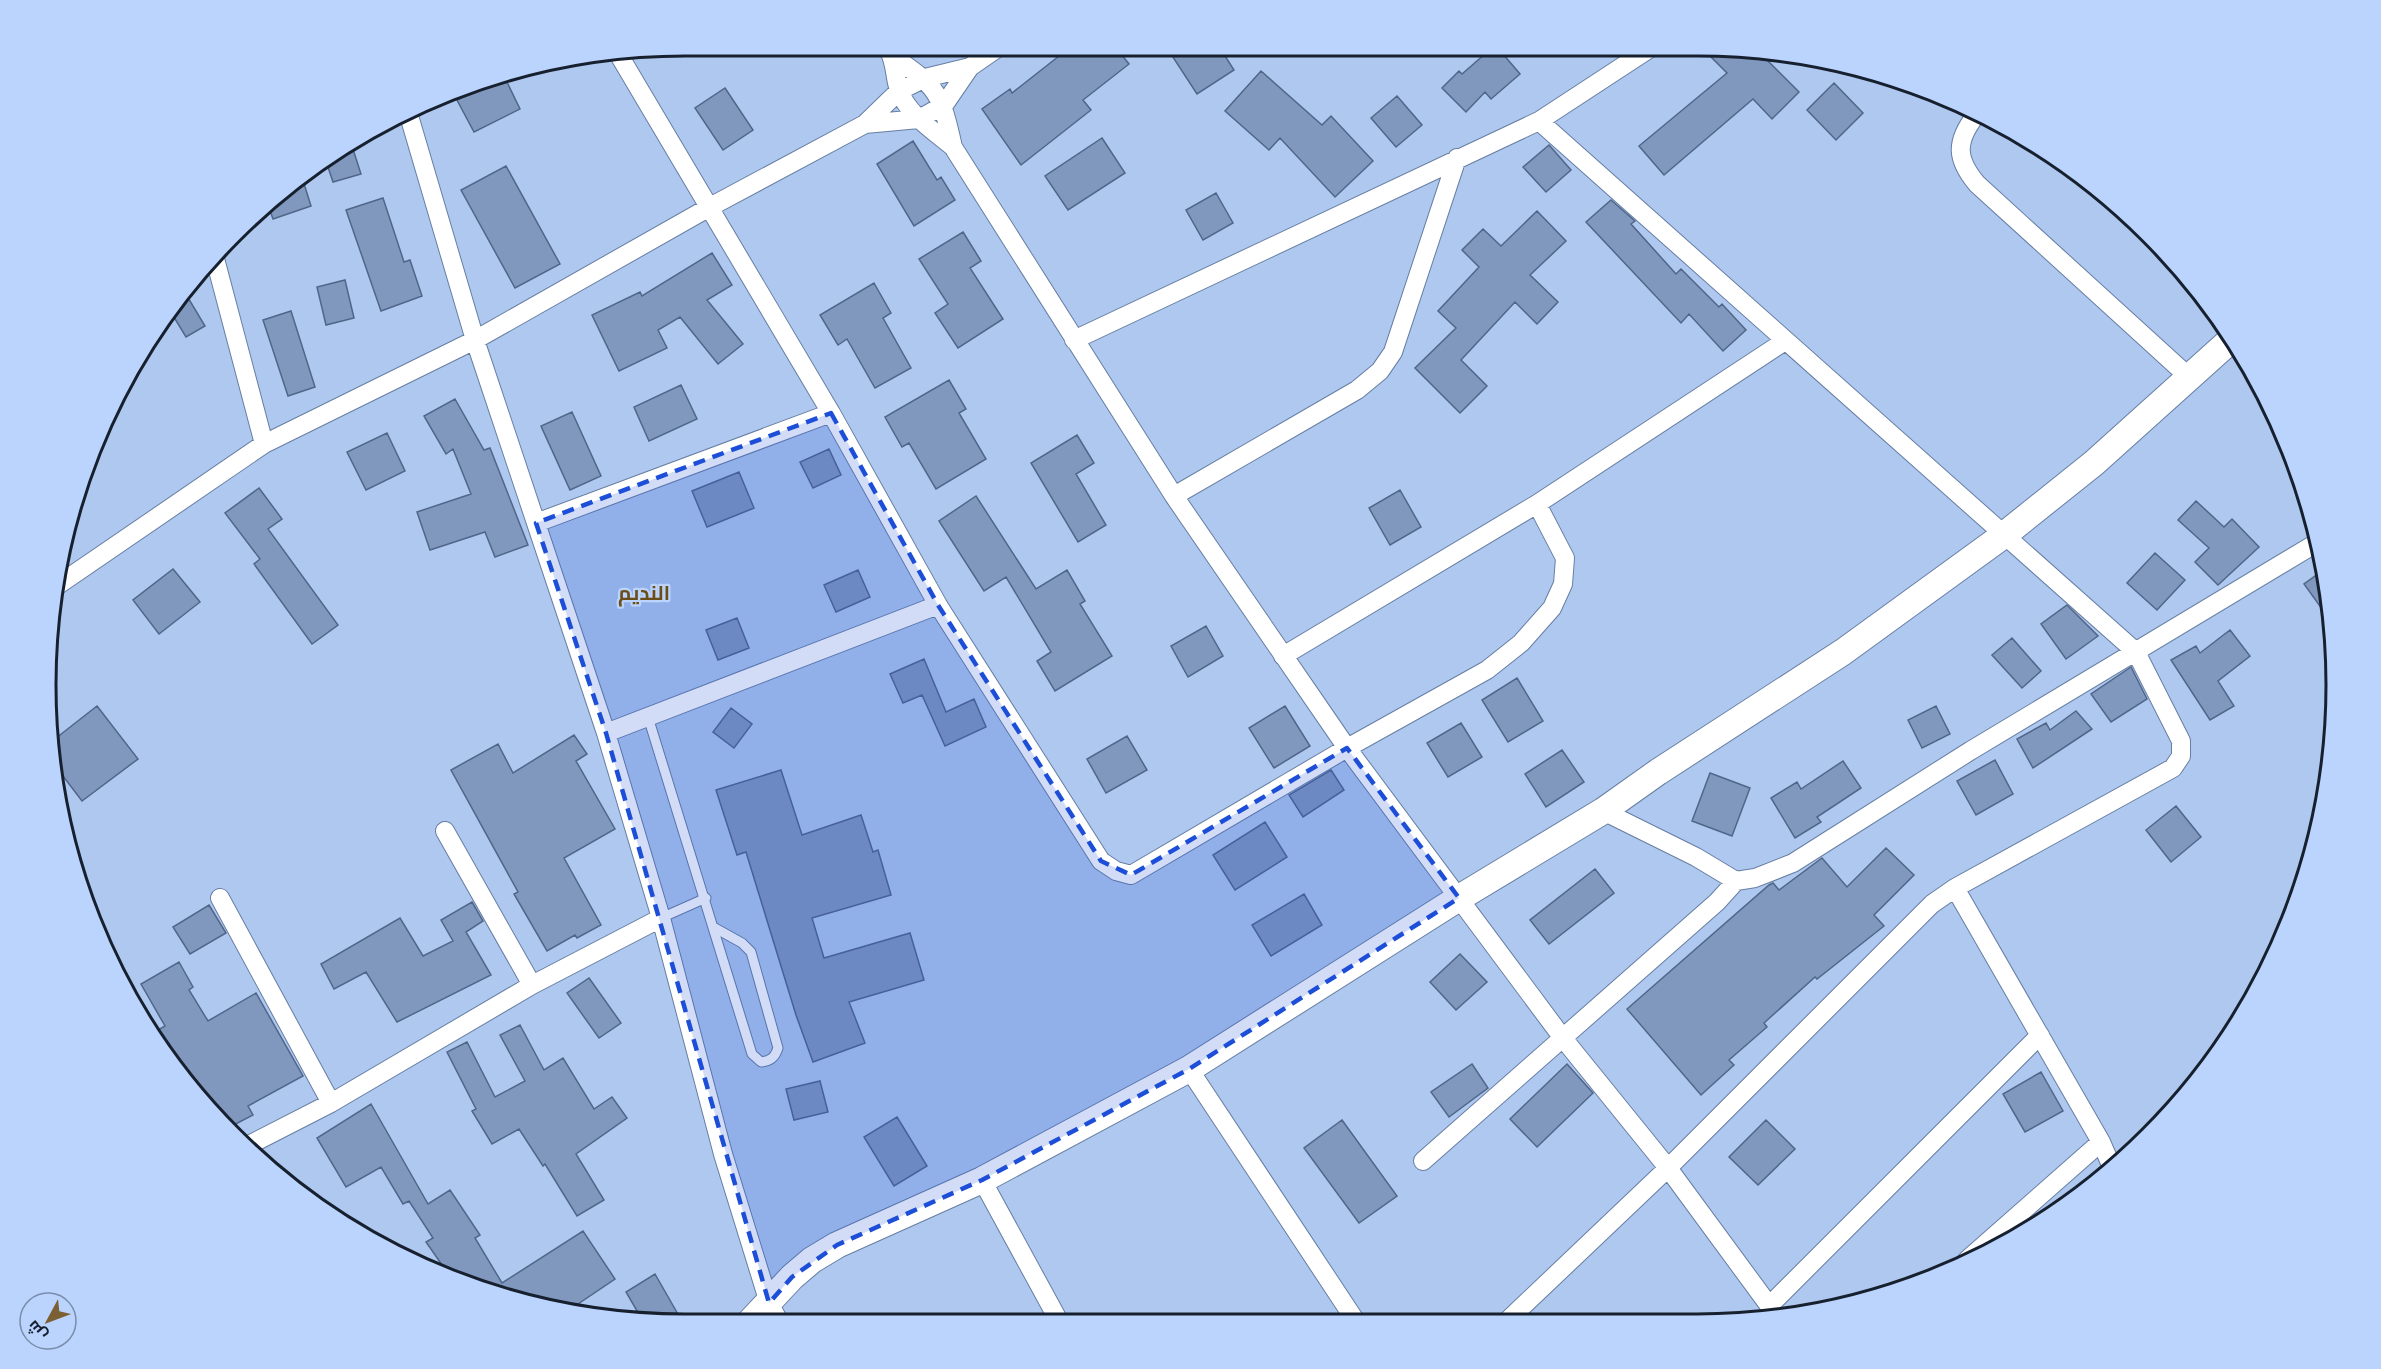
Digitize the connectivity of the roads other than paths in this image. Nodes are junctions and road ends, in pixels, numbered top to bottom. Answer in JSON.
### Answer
{"nodes":[{"id":1,"x":891,"y":56,"type":"edge"},
{"id":2,"x":894,"y":56,"type":"edge"},
{"id":3,"x":986,"y":56,"type":"edge"},
{"id":4,"x":1638,"y":56,"type":"edge"},
{"id":5,"x":621,"y":59,"type":"edge"},
{"id":6,"x":970,"y":67,"type":"junction"},
{"id":7,"x":925,"y":78,"type":"junction"},
{"id":8,"x":899,"y":91,"type":"junction"},
{"id":9,"x":944,"y":105,"type":"junction"},
{"id":10,"x":410,"y":118,"type":"edge"},
{"id":11,"x":919,"y":119,"type":"junction"},
{"id":12,"x":1974,"y":119,"type":"edge"},
{"id":13,"x":1539,"y":121,"type":"junction"},
{"id":14,"x":865,"y":124,"type":"junction"},
{"id":15,"x":953,"y":147,"type":"junction"},
{"id":16,"x":1457,"y":158,"type":"junction"},
{"id":17,"x":708,"y":208,"type":"junction"},
{"id":18,"x":217,"y":265,"type":"edge"},
{"id":19,"x":475,"y":340,"type":"junction"},
{"id":20,"x":1074,"y":340,"type":"junction"},
{"id":21,"x":1785,"y":341,"type":"junction"},
{"id":22,"x":2225,"y":345,"type":"edge"},
{"id":23,"x":2190,"y":378,"type":"junction"},
{"id":24,"x":831,"y":413,"type":"junction"},
{"id":25,"x":264,"y":444,"type":"junction"},
{"id":26,"x":1174,"y":496,"type":"junction"},
{"id":27,"x":1537,"y":504,"type":"junction"},
{"id":28,"x":536,"y":523,"type":"junction"},
{"id":29,"x":2004,"y":535,"type":"junction"},
{"id":30,"x":2310,"y":547,"type":"edge"},
{"id":31,"x":65,"y":580,"type":"edge"},
{"id":32,"x":938,"y":605,"type":"junction"},
{"id":33,"x":2136,"y":652,"type":"junction"},
{"id":34,"x":1283,"y":656,"type":"junction"},
{"id":35,"x":648,"y":717,"type":"junction"},
{"id":36,"x":606,"y":734,"type":"junction"},
{"id":37,"x":1347,"y":748,"type":"junction"},
{"id":38,"x":1604,"y":812,"type":"junction"},
{"id":39,"x":446,"y":831,"type":"dead end"},
{"id":40,"x":1736,"y":881,"type":"junction"},
{"id":41,"x":1955,"y":888,"type":"junction"},
{"id":42,"x":220,"y":898,"type":"dead end"},
{"id":43,"x":706,"y":898,"type":"junction"},
{"id":44,"x":1459,"y":898,"type":"junction"},
{"id":45,"x":661,"y":918,"type":"junction"},
{"id":46,"x":715,"y":928,"type":"junction"},
{"id":47,"x":532,"y":985,"type":"junction"},
{"id":48,"x":2040,"y":1035,"type":"junction"},
{"id":49,"x":1562,"y":1037,"type":"junction"},
{"id":50,"x":1190,"y":1069,"type":"junction"},
{"id":51,"x":331,"y":1103,"type":"junction"},
{"id":52,"x":254,"y":1142,"type":"edge"},
{"id":53,"x":2101,"y":1142,"type":"junction"},
{"id":54,"x":2108,"y":1159,"type":"edge"},
{"id":55,"x":1423,"y":1161,"type":"dead end"},
{"id":56,"x":1668,"y":1168,"type":"junction"},
{"id":57,"x":982,"y":1180,"type":"junction"},
{"id":58,"x":1987,"y":1242,"type":"edge"},
{"id":59,"x":1775,"y":1308,"type":"edge"},
{"id":60,"x":1772,"y":1309,"type":"edge"},
{"id":61,"x":775,"y":1313,"type":"edge"},
{"id":62,"x":1055,"y":1314,"type":"edge"},
{"id":63,"x":1351,"y":1314,"type":"edge"},
{"id":64,"x":1514,"y":1314,"type":"edge"}],
"edges":[{"from":1,"to":8,"type":"street"},
{"from":2,"to":7,"type":"street"},
{"from":3,"to":6,"type":"street"},
{"from":4,"to":13,"type":"street"},
{"from":5,"to":17,"type":"street"},
{"from":6,"to":7,"type":"street"},
{"from":6,"to":9,"type":"street"},
{"from":7,"to":8,"type":"street"},
{"from":7,"to":9,"type":"street"},
{"from":8,"to":11,"type":"street"},
{"from":8,"to":14,"type":"street"},
{"from":9,"to":11,"type":"street"},
{"from":9,"to":15,"type":"street"},
{"from":10,"to":19,"type":"street"},
{"from":11,"to":14,"type":"street"},
{"from":11,"to":15,"type":"street"},
{"from":12,"to":23,"type":"street"},
{"from":13,"to":16,"type":"street"},
{"from":13,"to":21,"type":"street"},
{"from":14,"to":17,"type":"street"},
{"from":15,"to":20,"type":"street"},
{"from":16,"to":20,"type":"street"},
{"from":16,"to":26,"type":"street"},
{"from":17,"to":19,"type":"street"},
{"from":17,"to":24,"type":"street"},
{"from":18,"to":25,"type":"street"},
{"from":19,"to":25,"type":"street"},
{"from":19,"to":28,"type":"street"},
{"from":20,"to":26,"type":"street"},
{"from":21,"to":27,"type":"street"},
{"from":21,"to":29,"type":"street"},
{"from":22,"to":23,"type":"main road"},
{"from":23,"to":29,"type":"main road"},
{"from":24,"to":28,"type":"street"},
{"from":24,"to":32,"type":"street"},
{"from":25,"to":31,"type":"street"},
{"from":26,"to":34,"type":"street"},
{"from":27,"to":34,"type":"street"},
{"from":27,"to":37,"type":"street"},
{"from":28,"to":36,"type":"street"},
{"from":29,"to":33,"type":"street"},
{"from":29,"to":38,"type":"main road"},
{"from":30,"to":33,"type":"street"},
{"from":32,"to":35,"type":"street"},
{"from":32,"to":37,"type":"street"},
{"from":33,"to":40,"type":"street"},
{"from":33,"to":41,"type":"street"},
{"from":34,"to":37,"type":"street"},
{"from":35,"to":36,"type":"street"},
{"from":35,"to":43,"type":"lane"},
{"from":36,"to":45,"type":"street"},
{"from":37,"to":44,"type":"street"},
{"from":38,"to":40,"type":"street"},
{"from":38,"to":44,"type":"main road"},
{"from":39,"to":47,"type":"street"},
{"from":40,"to":49,"type":"street"},
{"from":41,"to":48,"type":"street"},
{"from":41,"to":56,"type":"street"},
{"from":42,"to":51,"type":"street"},
{"from":43,"to":45,"type":"lane"},
{"from":43,"to":46,"type":"lane"},
{"from":44,"to":49,"type":"street"},
{"from":44,"to":50,"type":"main road"},
{"from":45,"to":47,"type":"street"},
{"from":45,"to":61,"type":"street"},
{"from":46,"to":46,"type":"lane"},
{"from":47,"to":51,"type":"street"},
{"from":48,"to":53,"type":"street"},
{"from":48,"to":59,"type":"street"},
{"from":49,"to":55,"type":"street"},
{"from":49,"to":56,"type":"street"},
{"from":50,"to":57,"type":"main road"},
{"from":50,"to":63,"type":"street"},
{"from":51,"to":52,"type":"street"},
{"from":53,"to":54,"type":"street"},
{"from":53,"to":58,"type":"street"},
{"from":56,"to":60,"type":"street"},
{"from":56,"to":64,"type":"street"},
{"from":57,"to":61,"type":"main road"},
{"from":57,"to":62,"type":"street"}]}
